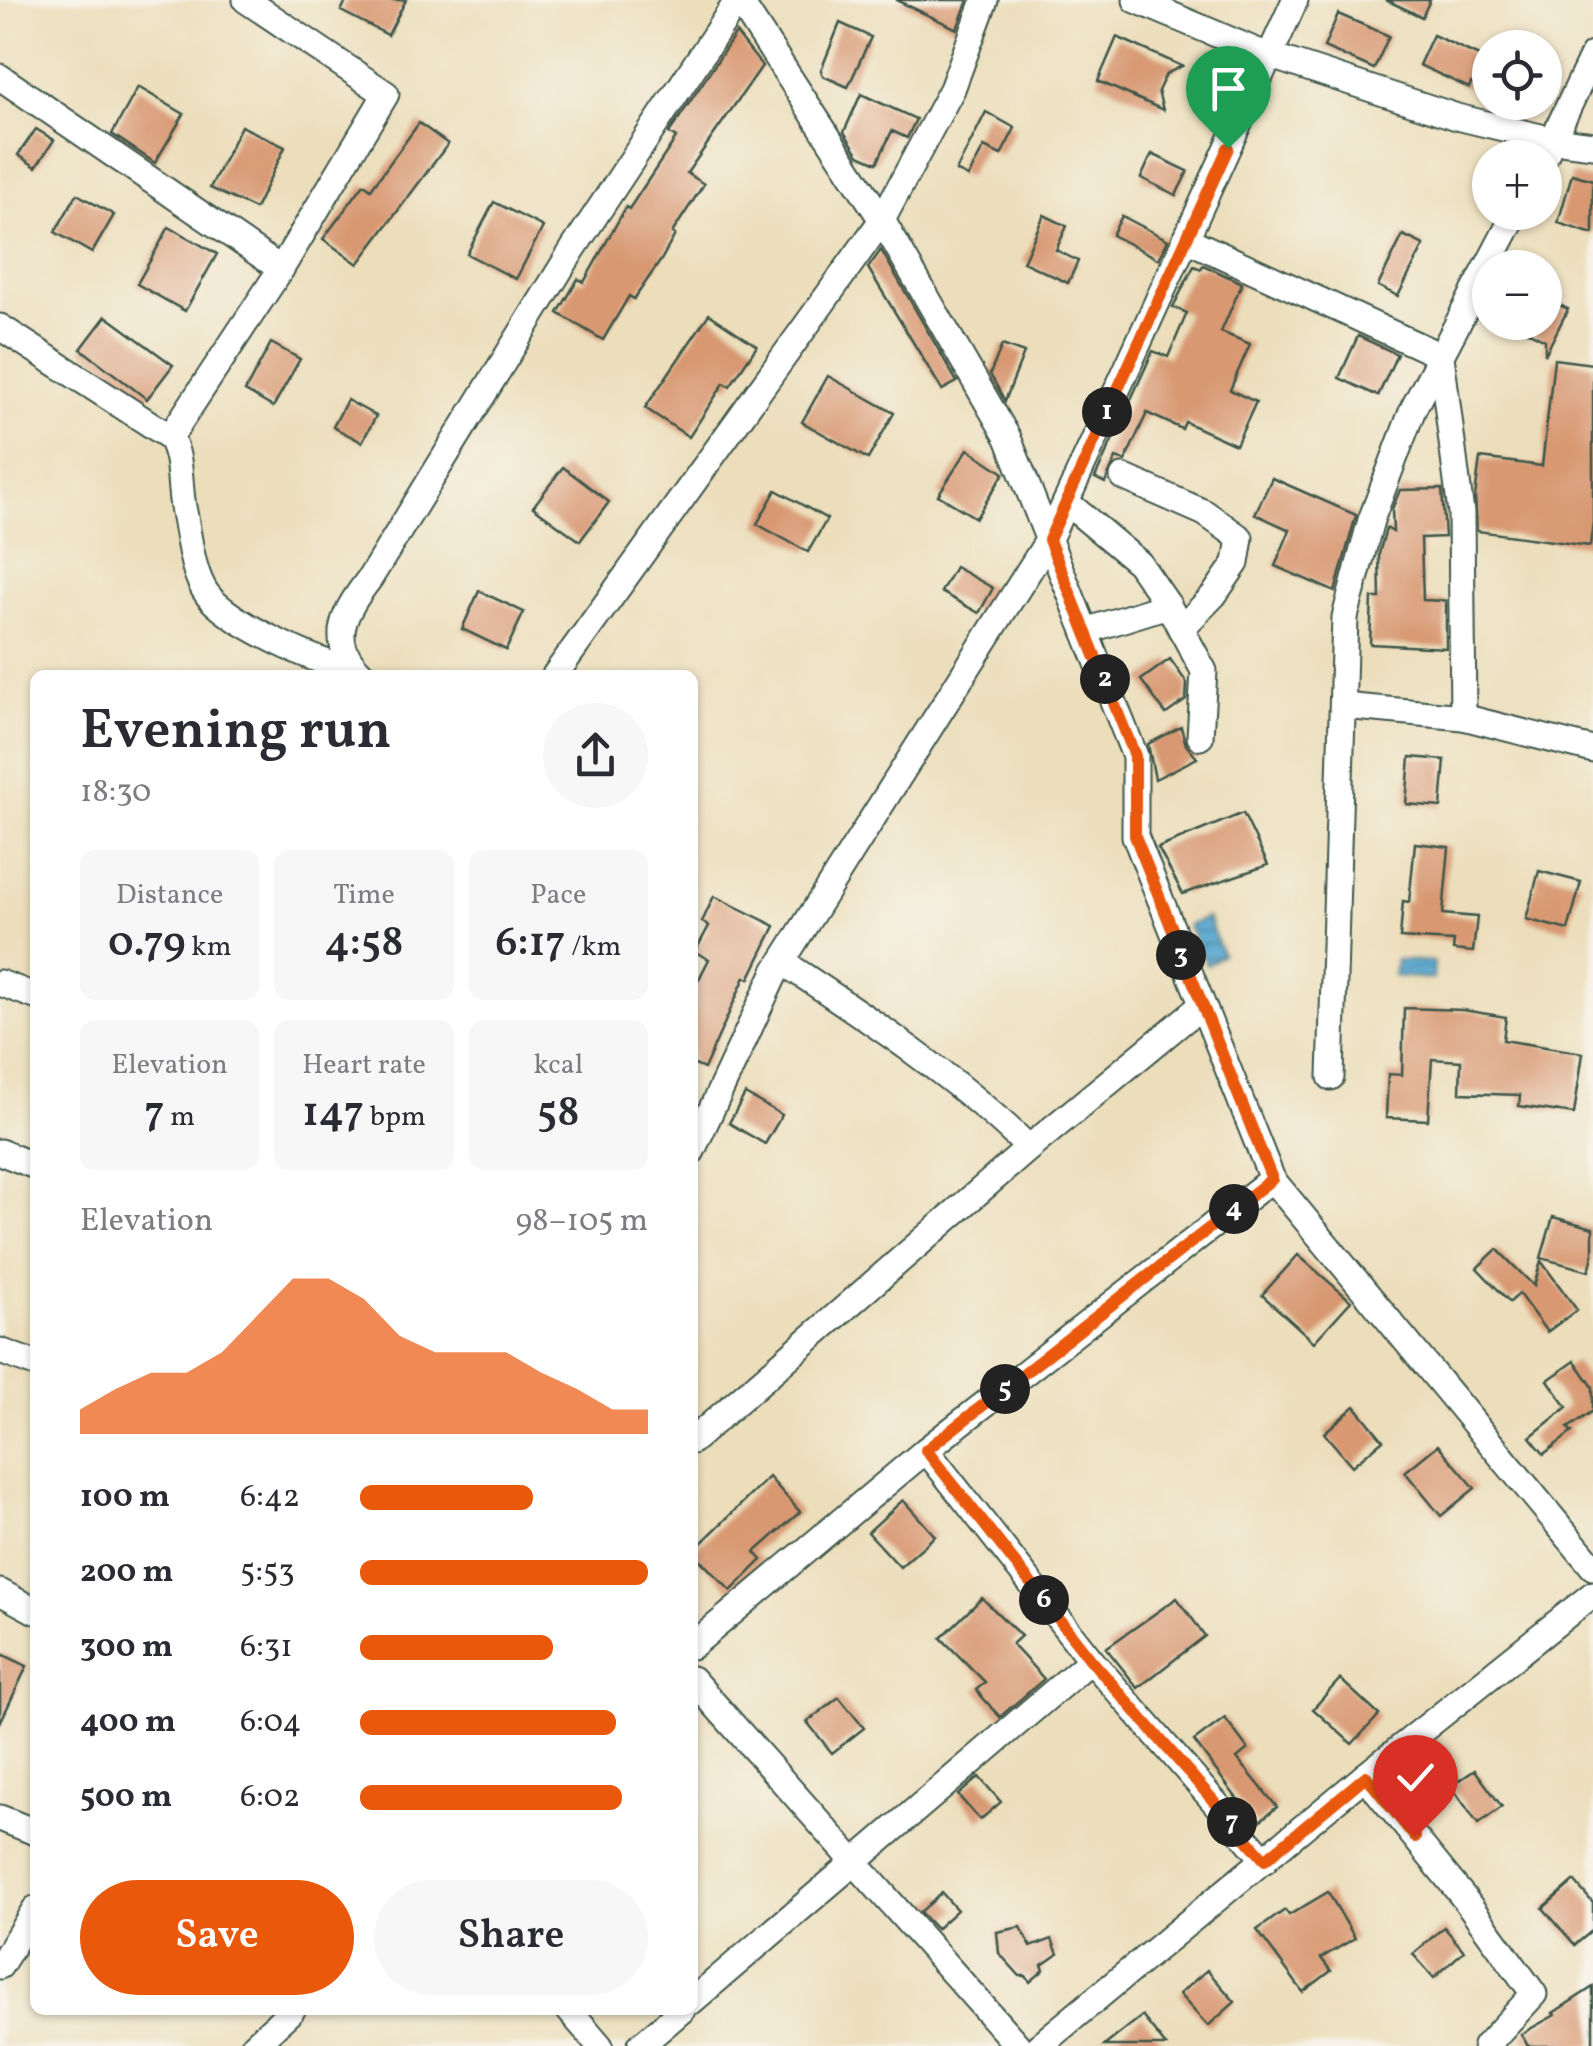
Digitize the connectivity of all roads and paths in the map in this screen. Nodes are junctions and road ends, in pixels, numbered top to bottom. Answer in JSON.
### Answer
{"nodes":[{"id":1,"x":246,"y":0,"type":"edge"},
{"id":2,"x":739,"y":0,"type":"edge"},
{"id":3,"x":985,"y":0,"type":"edge"},
{"id":4,"x":1136,"y":0,"type":"edge"},
{"id":5,"x":1294,"y":0,"type":"edge"},
{"id":6,"x":1593,"y":55,"type":"edge"},
{"id":7,"x":1270,"y":56,"type":"junction"},
{"id":8,"x":0,"y":77,"type":"edge"},
{"id":9,"x":1523,"y":140,"type":"edge"},
{"id":10,"x":1553,"y":140,"type":"edge"},
{"id":11,"x":1593,"y":145,"type":"edge"},
{"id":12,"x":1562,"y":148,"type":"edge"},
{"id":13,"x":882,"y":220,"type":"junction"},
{"id":14,"x":1507,"y":230,"type":"edge"},
{"id":15,"x":1186,"y":239,"type":"junction"},
{"id":16,"x":280,"y":269,"type":"junction"},
{"id":17,"x":0,"y":327,"type":"edge"},
{"id":18,"x":1441,"y":356,"type":"junction"},
{"id":19,"x":170,"y":436,"type":"junction"},
{"id":20,"x":1123,"y":477,"type":"dead end"},
{"id":21,"x":1066,"y":502,"type":"junction"},
{"id":22,"x":1049,"y":540,"type":"junction"},
{"id":23,"x":1168,"y":605,"type":"junction"},
{"id":24,"x":1181,"y":630,"type":"junction"},
{"id":25,"x":1085,"y":631,"type":"junction"},
{"id":26,"x":351,"y":670,"type":"edge"},
{"id":27,"x":357,"y":670,"type":"edge"},
{"id":28,"x":558,"y":670,"type":"edge"},
{"id":29,"x":1342,"y":706,"type":"junction"},
{"id":30,"x":1463,"y":718,"type":"junction"},
{"id":31,"x":1200,"y":737,"type":"dead end"},
{"id":32,"x":1593,"y":750,"type":"edge"},
{"id":33,"x":784,"y":963,"type":"junction"},
{"id":34,"x":0,"y":983,"type":"edge"},
{"id":35,"x":30,"y":994,"type":"edge"},
{"id":36,"x":1201,"y":1006,"type":"junction"},
{"id":37,"x":1331,"y":1077,"type":"dead end"},
{"id":38,"x":698,"y":1138,"type":"edge"},
{"id":39,"x":1029,"y":1148,"type":"junction"},
{"id":40,"x":0,"y":1152,"type":"edge"},
{"id":41,"x":30,"y":1164,"type":"edge"},
{"id":42,"x":1272,"y":1179,"type":"junction"},
{"id":43,"x":0,"y":1351,"type":"edge"},
{"id":44,"x":30,"y":1362,"type":"edge"},
{"id":45,"x":698,"y":1437,"type":"edge"},
{"id":46,"x":926,"y":1450,"type":"junction"},
{"id":47,"x":1593,"y":1567,"type":"edge"},
{"id":48,"x":0,"y":1592,"type":"edge"},
{"id":49,"x":1593,"y":1594,"type":"edge"},
{"id":50,"x":30,"y":1608,"type":"edge"},
{"id":51,"x":698,"y":1641,"type":"edge"},
{"id":52,"x":1091,"y":1660,"type":"junction"},
{"id":53,"x":698,"y":1686,"type":"edge"},
{"id":54,"x":1366,"y":1776,"type":"junction"},
{"id":55,"x":0,"y":1818,"type":"edge"},
{"id":56,"x":30,"y":1830,"type":"edge"},
{"id":57,"x":1265,"y":1860,"type":"junction"},
{"id":58,"x":853,"y":1861,"type":"junction"},
{"id":59,"x":30,"y":1917,"type":"edge"},
{"id":60,"x":0,"y":1966,"type":"edge"},
{"id":61,"x":698,"y":1995,"type":"edge"},
{"id":62,"x":286,"y":2015,"type":"edge"},
{"id":63,"x":573,"y":2015,"type":"edge"},
{"id":64,"x":676,"y":2015,"type":"edge"},
{"id":65,"x":1498,"y":2043,"type":"edge"},
{"id":66,"x":252,"y":2046,"type":"edge"},
{"id":67,"x":600,"y":2046,"type":"edge"},
{"id":68,"x":640,"y":2046,"type":"edge"},
{"id":69,"x":1018,"y":2046,"type":"edge"},
{"id":70,"x":1039,"y":2046,"type":"edge"}],
"edges":[{"from":1,"to":16,"type":"street"},
{"from":2,"to":13,"type":"street"},
{"from":2,"to":27,"type":"street"},
{"from":3,"to":13,"type":"street"},
{"from":4,"to":7,"type":"street"},
{"from":5,"to":7,"type":"street"},
{"from":6,"to":10,"type":"street"},
{"from":7,"to":9,"type":"street"},
{"from":7,"to":15,"type":"street"},
{"from":8,"to":16,"type":"street"},
{"from":11,"to":12,"type":"street"},
{"from":13,"to":22,"type":"street"},
{"from":13,"to":28,"type":"street"},
{"from":14,"to":18,"type":"street"},
{"from":15,"to":18,"type":"street"},
{"from":15,"to":21,"type":"street"},
{"from":16,"to":19,"type":"street"},
{"from":17,"to":19,"type":"street"},
{"from":18,"to":29,"type":"street"},
{"from":18,"to":30,"type":"street"},
{"from":19,"to":26,"type":"street"},
{"from":20,"to":24,"type":"street"},
{"from":21,"to":22,"type":"street"},
{"from":21,"to":23,"type":"street"},
{"from":22,"to":25,"type":"street"},
{"from":22,"to":33,"type":"street"},
{"from":23,"to":24,"type":"street"},
{"from":23,"to":25,"type":"street"},
{"from":24,"to":31,"type":"street"},
{"from":25,"to":36,"type":"street"},
{"from":29,"to":30,"type":"street"},
{"from":29,"to":37,"type":"street"},
{"from":30,"to":32,"type":"street"},
{"from":33,"to":38,"type":"street"},
{"from":33,"to":39,"type":"street"},
{"from":34,"to":35,"type":"street"},
{"from":36,"to":39,"type":"street"},
{"from":36,"to":42,"type":"street"},
{"from":39,"to":45,"type":"street"},
{"from":40,"to":41,"type":"street"},
{"from":42,"to":46,"type":"street"},
{"from":42,"to":47,"type":"street"},
{"from":43,"to":44,"type":"street"},
{"from":46,"to":51,"type":"street"},
{"from":46,"to":52,"type":"street"},
{"from":48,"to":50,"type":"street"},
{"from":49,"to":54,"type":"street"},
{"from":52,"to":57,"type":"street"},
{"from":52,"to":58,"type":"street"},
{"from":53,"to":58,"type":"street"},
{"from":54,"to":57,"type":"street"},
{"from":54,"to":65,"type":"street"},
{"from":55,"to":56,"type":"street"},
{"from":57,"to":70,"type":"street"},
{"from":58,"to":61,"type":"street"},
{"from":58,"to":69,"type":"street"},
{"from":59,"to":60,"type":"street"},
{"from":62,"to":66,"type":"street"},
{"from":63,"to":67,"type":"street"},
{"from":64,"to":68,"type":"street"}]}
